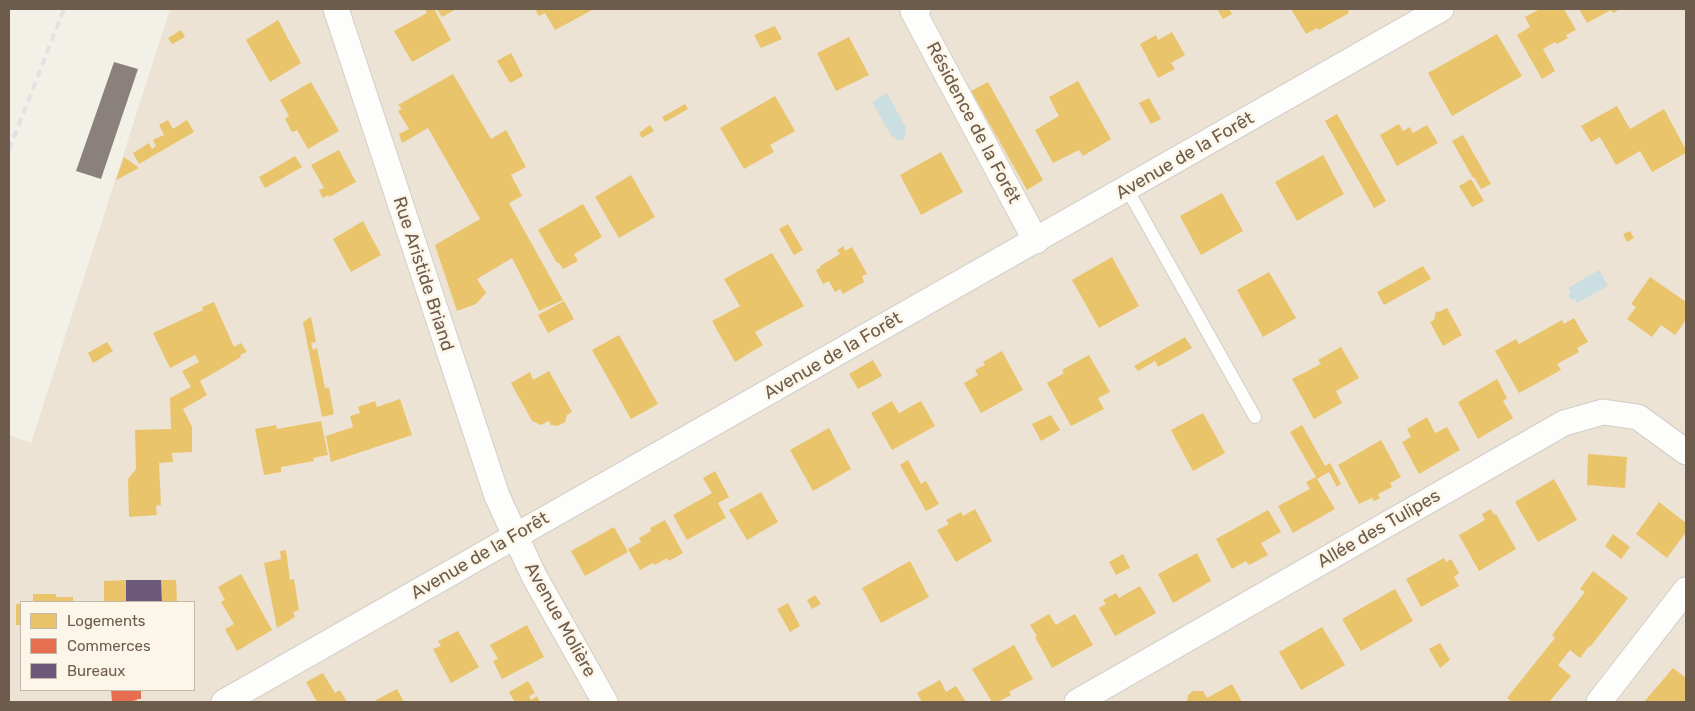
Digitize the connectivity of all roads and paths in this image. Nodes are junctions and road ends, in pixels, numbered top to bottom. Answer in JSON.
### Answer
{"nodes":[{"id":1,"x":336,"y":9,"type":"edge"},
{"id":2,"x":918,"y":9,"type":"edge"},
{"id":3,"x":1441,"y":9,"type":"edge"},
{"id":4,"x":1127,"y":189,"type":"junction"},
{"id":5,"x":1036,"y":241,"type":"junction"},
{"id":6,"x":1255,"y":417,"type":"dead end"},
{"id":7,"x":1686,"y":452,"type":"edge"},
{"id":8,"x":516,"y":536,"type":"junction"},
{"id":9,"x":1686,"y":590,"type":"edge"},
{"id":10,"x":224,"y":702,"type":"edge"},
{"id":11,"x":605,"y":702,"type":"edge"},
{"id":12,"x":1077,"y":702,"type":"edge"},
{"id":13,"x":1599,"y":702,"type":"edge"}],
"edges":[{"from":1,"to":8,"type":"street","name":"Rue Aristide Briand"},
{"from":2,"to":5,"type":"street","name":"Résidence de la Forêt"},
{"from":3,"to":4,"type":"street","name":"Avenue de la Forêt"},
{"from":4,"to":5,"type":"street","name":"Avenue de la Forêt"},
{"from":4,"to":6,"type":"lane"},
{"from":5,"to":8,"type":"street","name":"Avenue de la Forêt"},
{"from":7,"to":12,"type":"street","name":"Allée des Tulipes"},
{"from":8,"to":10,"type":"street","name":"Avenue de la Forêt"},
{"from":8,"to":11,"type":"street","name":"Avenue Molière"},
{"from":9,"to":13,"type":"street"}]}
